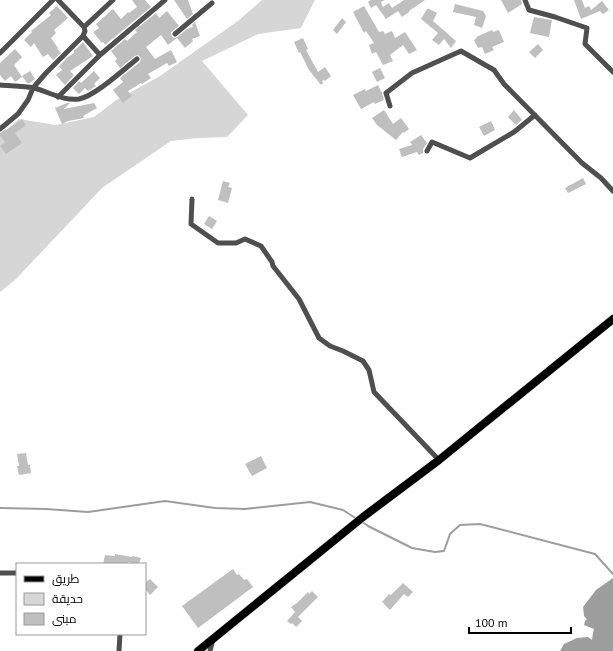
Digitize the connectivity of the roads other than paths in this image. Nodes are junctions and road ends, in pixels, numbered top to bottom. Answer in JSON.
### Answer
{"nodes":[{"id":1,"x":53,"y":0,"type":"edge"},
{"id":2,"x":58,"y":0,"type":"edge"},
{"id":3,"x":113,"y":0,"type":"edge"},
{"id":4,"x":165,"y":0,"type":"edge"},
{"id":5,"x":525,"y":0,"type":"edge"},
{"id":6,"x":212,"y":1,"type":"edge"},
{"id":7,"x":84,"y":27,"type":"junction"},
{"id":8,"x":175,"y":34,"type":"dead end"},
{"id":9,"x":83,"y":36,"type":"junction"},
{"id":10,"x":0,"y":53,"type":"edge"},
{"id":11,"x":100,"y":55,"type":"junction"},
{"id":12,"x":137,"y":59,"type":"dead end"},
{"id":13,"x":613,"y":72,"type":"edge"},
{"id":14,"x":0,"y":85,"type":"edge"},
{"id":15,"x":33,"y":88,"type":"junction"},
{"id":16,"x":58,"y":97,"type":"junction"},
{"id":17,"x":390,"y":106,"type":"dead end"},
{"id":18,"x":535,"y":115,"type":"junction"},
{"id":19,"x":0,"y":129,"type":"edge"},
{"id":20,"x":427,"y":151,"type":"dead end"},
{"id":21,"x":613,"y":191,"type":"edge"},
{"id":22,"x":192,"y":199,"type":"dead end"},
{"id":23,"x":613,"y":319,"type":"edge"},
{"id":24,"x":439,"y":460,"type":"junction"},
{"id":25,"x":16,"y":573,"type":"edge"},
{"id":26,"x":0,"y":574,"type":"edge"},
{"id":27,"x":120,"y":635,"type":"edge"},
{"id":28,"x":213,"y":639,"type":"junction"},
{"id":29,"x":120,"y":651,"type":"edge"},
{"id":30,"x":198,"y":651,"type":"edge"},
{"id":31,"x":210,"y":651,"type":"edge"}],
"edges":[{"from":1,"to":10,"type":"street"},
{"from":2,"to":7,"type":"street"},
{"from":3,"to":7,"type":"street"},
{"from":4,"to":11,"type":"street"},
{"from":5,"to":13,"type":"street"},
{"from":6,"to":8,"type":"street"},
{"from":7,"to":9,"type":"street"},
{"from":9,"to":11,"type":"street"},
{"from":9,"to":15,"type":"street"},
{"from":11,"to":16,"type":"street"},
{"from":12,"to":16,"type":"street"},
{"from":14,"to":15,"type":"street"},
{"from":15,"to":16,"type":"street"},
{"from":15,"to":19,"type":"street"},
{"from":17,"to":18,"type":"street"},
{"from":18,"to":20,"type":"street"},
{"from":18,"to":21,"type":"street"},
{"from":22,"to":24,"type":"street"},
{"from":23,"to":24,"type":"main road"},
{"from":24,"to":28,"type":"main road"},
{"from":25,"to":26,"type":"street"},
{"from":27,"to":29,"type":"street"},
{"from":28,"to":30,"type":"main road"},
{"from":28,"to":31,"type":"street"}]}
